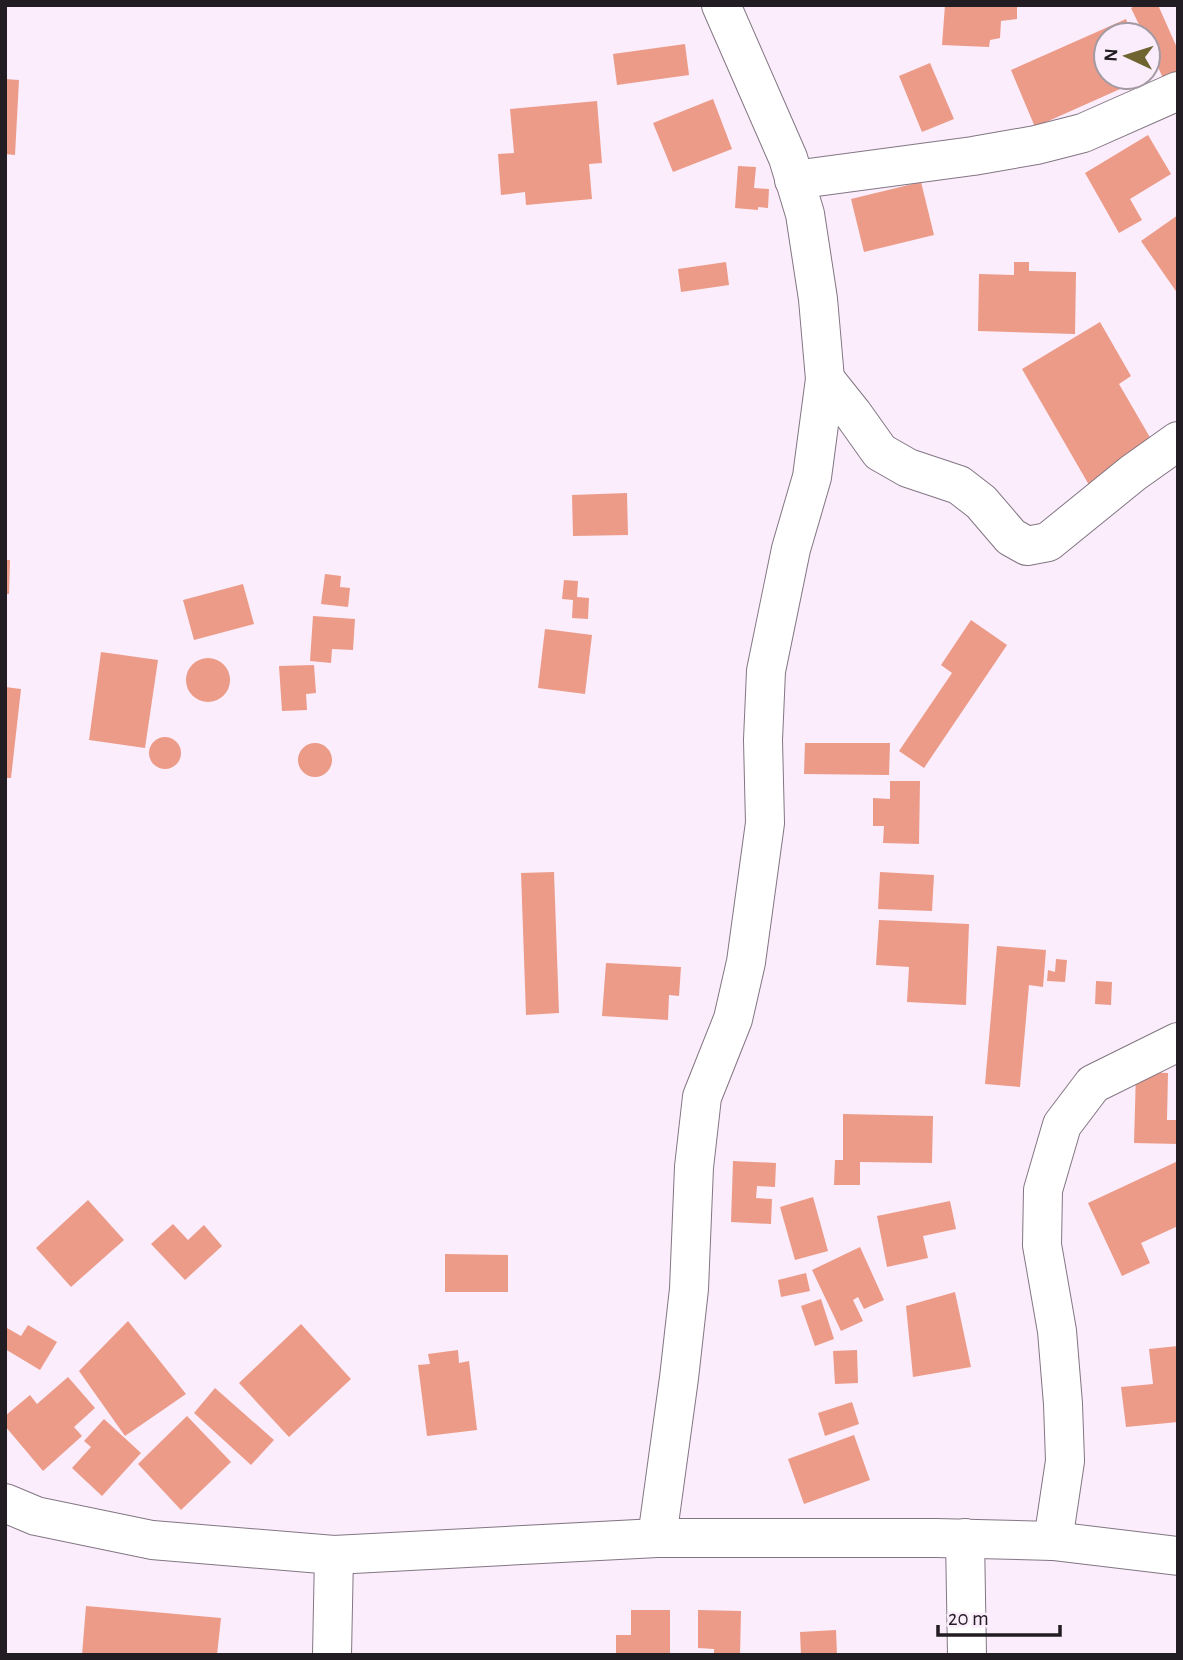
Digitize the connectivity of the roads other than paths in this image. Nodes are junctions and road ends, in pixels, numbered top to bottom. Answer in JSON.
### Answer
{"nodes":[{"id":1,"x":721,"y":5,"type":"edge"},
{"id":2,"x":1178,"y":91,"type":"edge"},
{"id":3,"x":794,"y":180,"type":"junction"},
{"id":4,"x":824,"y":379,"type":"junction"},
{"id":5,"x":1178,"y":441,"type":"edge"},
{"id":6,"x":1178,"y":1042,"type":"edge"},
{"id":7,"x":5,"y":1503,"type":"edge"},
{"id":8,"x":657,"y":1538,"type":"junction"},
{"id":9,"x":965,"y":1538,"type":"junction"},
{"id":10,"x":1054,"y":1541,"type":"junction"},
{"id":11,"x":334,"y":1555,"type":"junction"},
{"id":12,"x":1178,"y":1556,"type":"edge"},
{"id":13,"x":332,"y":1655,"type":"edge"},
{"id":14,"x":967,"y":1655,"type":"edge"}],
"edges":[{"from":1,"to":3,"type":"street"},
{"from":2,"to":3,"type":"street"},
{"from":3,"to":4,"type":"street"},
{"from":4,"to":5,"type":"street"},
{"from":4,"to":8,"type":"street"},
{"from":6,"to":10,"type":"street"},
{"from":7,"to":11,"type":"street"},
{"from":8,"to":9,"type":"street"},
{"from":8,"to":11,"type":"street"},
{"from":9,"to":10,"type":"street"},
{"from":9,"to":14,"type":"street"},
{"from":10,"to":12,"type":"street"},
{"from":11,"to":13,"type":"street"}]}
